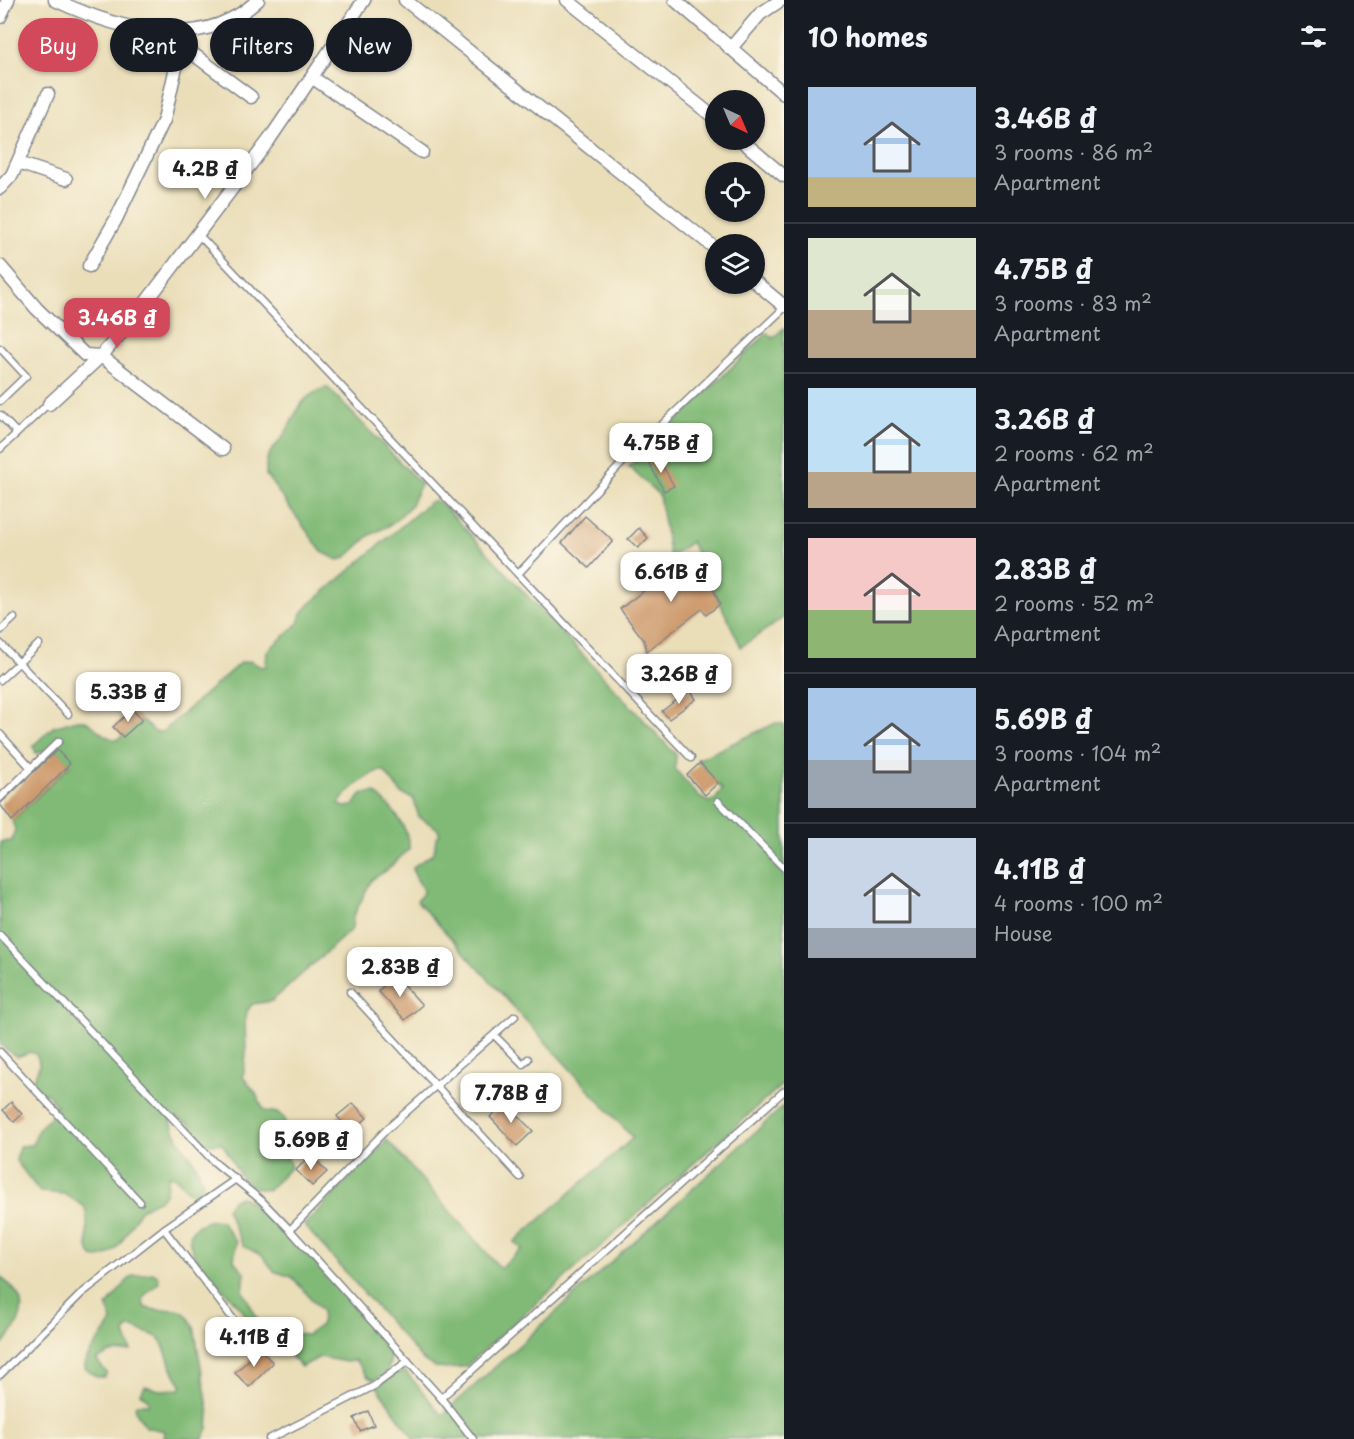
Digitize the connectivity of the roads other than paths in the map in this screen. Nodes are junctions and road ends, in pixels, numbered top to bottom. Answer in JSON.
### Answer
{"nodes":[{"id":1,"x":8,"y":0,"type":"edge"},
{"id":2,"x":55,"y":0,"type":"edge"},
{"id":3,"x":258,"y":0,"type":"edge"},
{"id":4,"x":364,"y":0,"type":"edge"},
{"id":5,"x":405,"y":0,"type":"edge"},
{"id":6,"x":567,"y":0,"type":"edge"},
{"id":7,"x":675,"y":0,"type":"edge"},
{"id":8,"x":781,"y":0,"type":"edge"},
{"id":9,"x":0,"y":17,"type":"edge"},
{"id":10,"x":110,"y":19,"type":"edge"},
{"id":11,"x":198,"y":32,"type":"edge"},
{"id":12,"x":730,"y":49,"type":"junction"},
{"id":13,"x":198,"y":54,"type":"edge"},
{"id":14,"x":173,"y":72,"type":"edge"},
{"id":15,"x":313,"y":78,"type":"junction"},
{"id":16,"x":48,"y":94,"type":"dead end"},
{"id":17,"x":784,"y":94,"type":"edge"},
{"id":18,"x":250,"y":97,"type":"dead end"},
{"id":19,"x":705,"y":110,"type":"edge"},
{"id":20,"x":753,"y":150,"type":"edge"},
{"id":21,"x":422,"y":152,"type":"dead end"},
{"id":22,"x":18,"y":163,"type":"junction"},
{"id":23,"x":784,"y":176,"type":"edge"},
{"id":24,"x":66,"y":180,"type":"dead end"},
{"id":25,"x":0,"y":188,"type":"edge"},
{"id":26,"x":198,"y":234,"type":"junction"},
{"id":27,"x":705,"y":240,"type":"edge"},
{"id":28,"x":0,"y":266,"type":"edge"},
{"id":29,"x":89,"y":267,"type":"dead end"},
{"id":30,"x":765,"y":291,"type":"edge"},
{"id":31,"x":784,"y":307,"type":"edge"},
{"id":32,"x":0,"y":348,"type":"edge"},
{"id":33,"x":101,"y":356,"type":"junction"},
{"id":34,"x":0,"y":401,"type":"edge"},
{"id":35,"x":49,"y":404,"type":"joint"},
{"id":36,"x":0,"y":415,"type":"edge"},
{"id":37,"x":17,"y":432,"type":"junction"},
{"id":38,"x":0,"y":449,"type":"edge"},
{"id":39,"x":223,"y":449,"type":"dead end"},
{"id":40,"x":518,"y":574,"type":"junction"},
{"id":41,"x":14,"y":618,"type":"dead end"},
{"id":42,"x":0,"y":631,"type":"edge"},
{"id":43,"x":0,"y":642,"type":"edge"},
{"id":44,"x":39,"y":644,"type":"dead end"},
{"id":45,"x":19,"y":663,"type":"junction"},
{"id":46,"x":0,"y":680,"type":"edge"},
{"id":47,"x":68,"y":714,"type":"dead end"},
{"id":48,"x":0,"y":734,"type":"edge"},
{"id":49,"x":59,"y":741,"type":"dead end"},
{"id":50,"x":691,"y":758,"type":"dead end"},
{"id":51,"x":31,"y":768,"type":"junction"},
{"id":52,"x":0,"y":798,"type":"edge"},
{"id":53,"x":718,"y":801,"type":"dead end"},
{"id":54,"x":784,"y":868,"type":"edge"},
{"id":55,"x":0,"y":935,"type":"edge"},
{"id":56,"x":350,"y":992,"type":"dead end"},
{"id":57,"x":515,"y":1016,"type":"dead end"},
{"id":58,"x":494,"y":1035,"type":"junction"},
{"id":59,"x":0,"y":1052,"type":"edge"},
{"id":60,"x":528,"y":1059,"type":"dead end"},
{"id":61,"x":436,"y":1086,"type":"junction"},
{"id":62,"x":784,"y":1091,"type":"edge"},
{"id":63,"x":520,"y":1177,"type":"dead end"},
{"id":64,"x":236,"y":1179,"type":"junction"},
{"id":65,"x":140,"y":1202,"type":"dead end"},
{"id":66,"x":164,"y":1229,"type":"junction"},
{"id":67,"x":290,"y":1230,"type":"junction"},
{"id":68,"x":253,"y":1345,"type":"dead end"},
{"id":69,"x":408,"y":1361,"type":"junction"},
{"id":70,"x":0,"y":1375,"type":"edge"},
{"id":71,"x":441,"y":1398,"type":"junction"},
{"id":72,"x":269,"y":1439,"type":"edge"},
{"id":73,"x":473,"y":1439,"type":"edge"}],
"edges":[{"from":1,"to":9,"type":"street"},
{"from":2,"to":10,"type":"street"},
{"from":3,"to":11,"type":"street"},
{"from":4,"to":15,"type":"street"},
{"from":5,"to":27,"type":"street"},
{"from":6,"to":19,"type":"street"},
{"from":7,"to":12,"type":"street"},
{"from":8,"to":12,"type":"street"},
{"from":12,"to":17,"type":"street"},
{"from":13,"to":18,"type":"street"},
{"from":14,"to":29,"type":"street"},
{"from":15,"to":21,"type":"street"},
{"from":15,"to":26,"type":"street"},
{"from":16,"to":22,"type":"street"},
{"from":20,"to":23,"type":"street"},
{"from":22,"to":24,"type":"street"},
{"from":22,"to":25,"type":"street"},
{"from":26,"to":33,"type":"street"},
{"from":26,"to":40,"type":"lane"},
{"from":28,"to":33,"type":"street"},
{"from":30,"to":31,"type":"street"},
{"from":31,"to":40,"type":"lane"},
{"from":32,"to":34,"type":"lane"},
{"from":33,"to":35,"type":"street"},
{"from":33,"to":39,"type":"street"},
{"from":35,"to":37,"type":"lane"},
{"from":36,"to":37,"type":"lane"},
{"from":37,"to":38,"type":"lane"},
{"from":40,"to":50,"type":"lane"},
{"from":41,"to":42,"type":"lane"},
{"from":43,"to":45,"type":"lane"},
{"from":44,"to":45,"type":"lane"},
{"from":45,"to":46,"type":"lane"},
{"from":45,"to":47,"type":"lane"},
{"from":48,"to":51,"type":"lane"},
{"from":49,"to":51,"type":"lane"},
{"from":51,"to":52,"type":"lane"},
{"from":53,"to":54,"type":"lane"},
{"from":55,"to":64,"type":"lane"},
{"from":56,"to":61,"type":"lane"},
{"from":57,"to":58,"type":"lane"},
{"from":58,"to":60,"type":"lane"},
{"from":58,"to":61,"type":"lane"},
{"from":59,"to":65,"type":"lane"},
{"from":61,"to":63,"type":"lane"},
{"from":61,"to":67,"type":"lane"},
{"from":62,"to":71,"type":"lane"},
{"from":64,"to":66,"type":"lane"},
{"from":64,"to":67,"type":"lane"},
{"from":66,"to":68,"type":"lane"},
{"from":66,"to":70,"type":"lane"},
{"from":67,"to":69,"type":"lane"},
{"from":69,"to":71,"type":"lane"},
{"from":69,"to":72,"type":"lane"},
{"from":71,"to":73,"type":"lane"}]}
